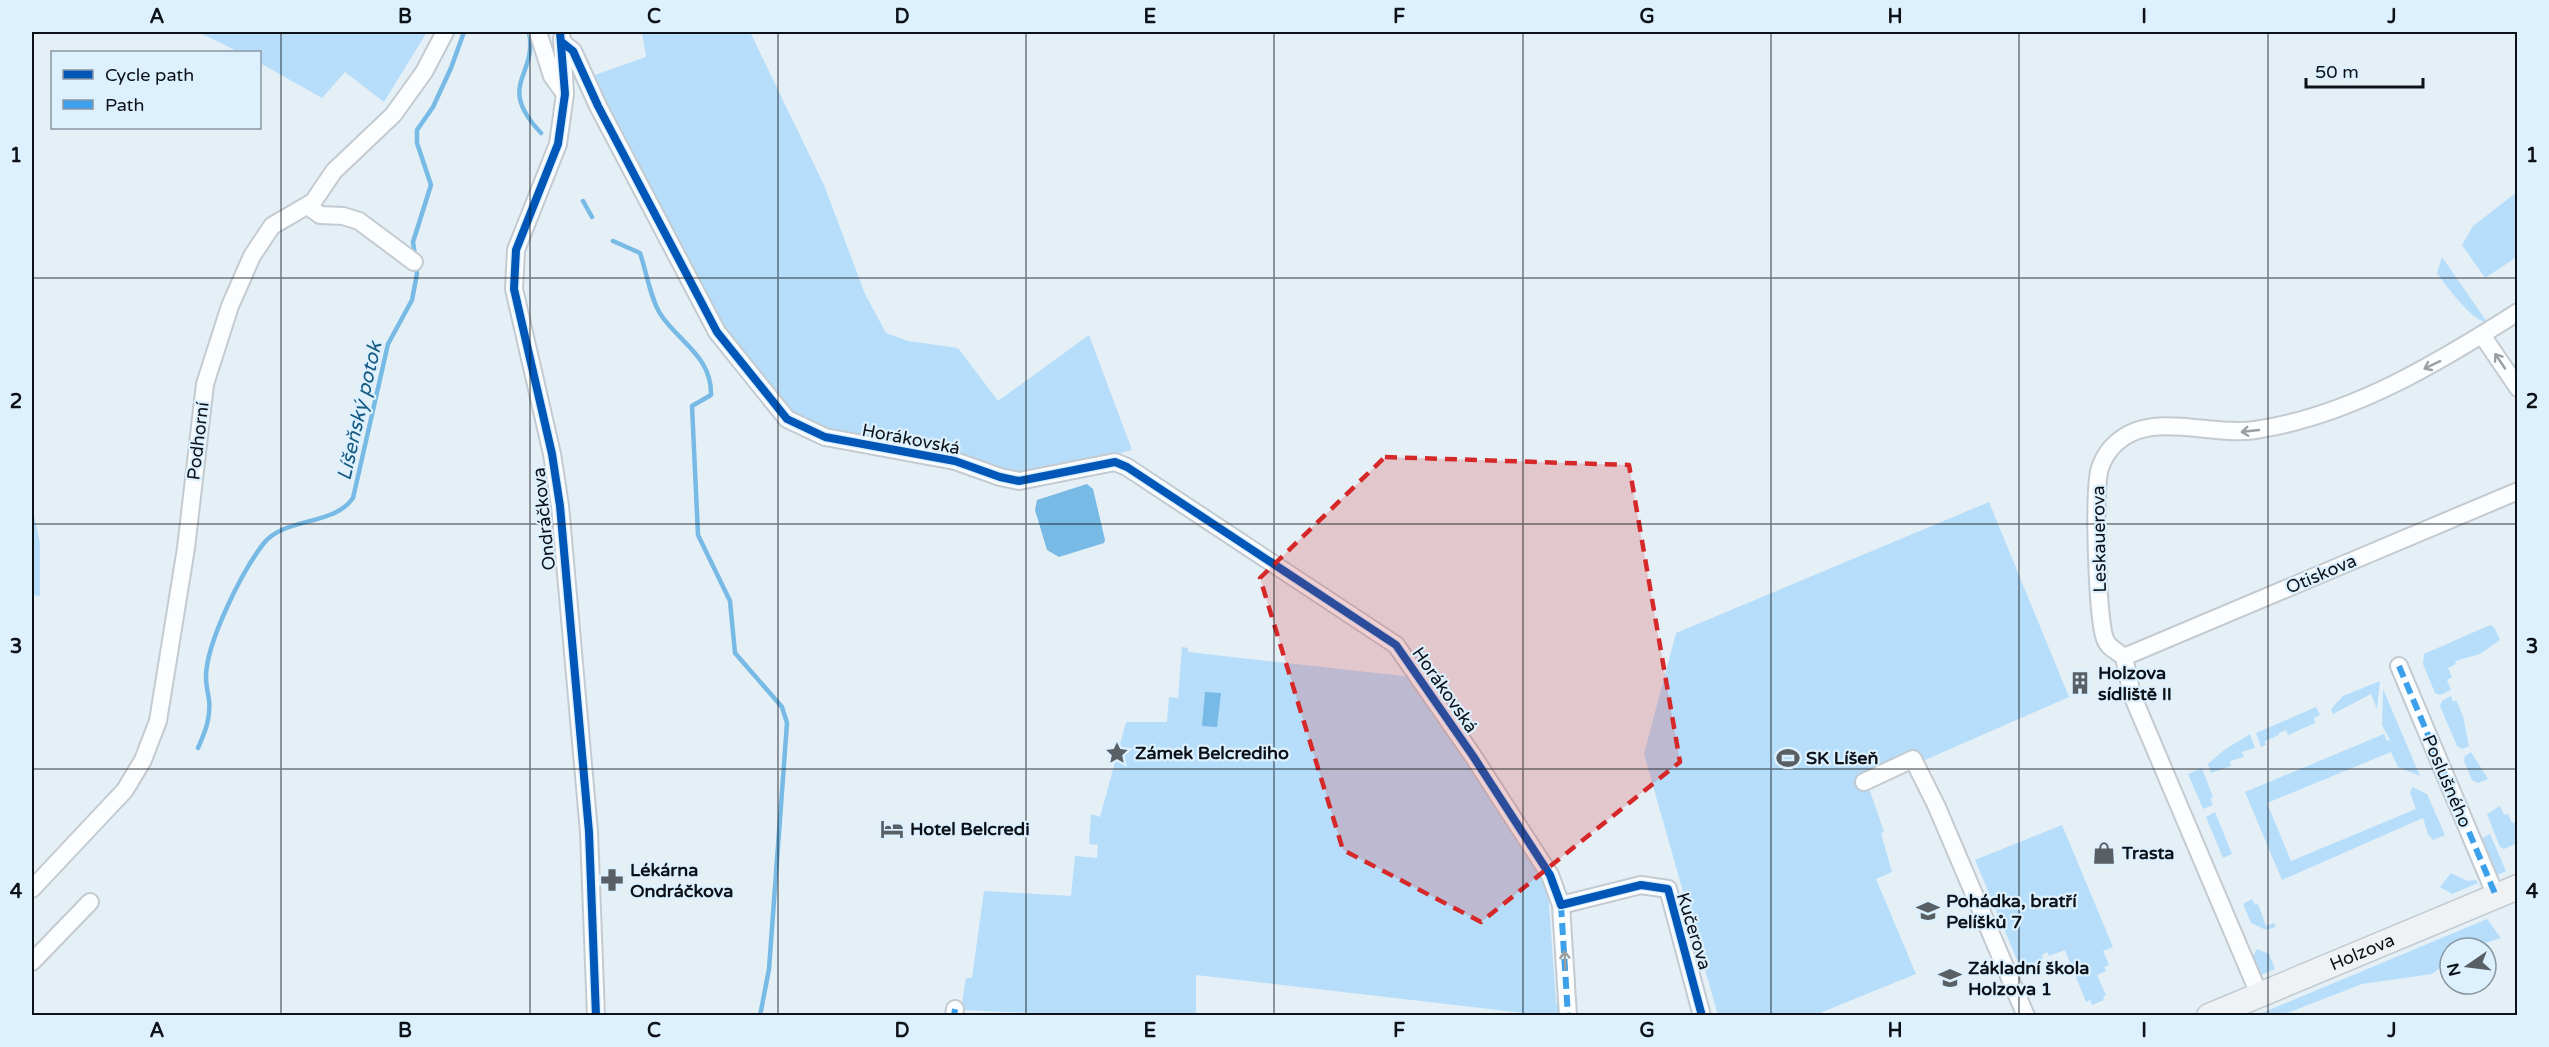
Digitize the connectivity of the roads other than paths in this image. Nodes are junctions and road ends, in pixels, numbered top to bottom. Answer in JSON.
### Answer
{"nodes":[{"id":1,"x":445,"y":32,"type":"edge"},
{"id":2,"x":538,"y":32,"type":"edge"},
{"id":3,"x":562,"y":37,"type":"edge"},
{"id":4,"x":565,"y":94,"type":"junction"},
{"id":5,"x":308,"y":206,"type":"junction"},
{"id":6,"x":414,"y":262,"type":"dead end"},
{"id":7,"x":2517,"y":312,"type":"edge"},
{"id":8,"x":2482,"y":334,"type":"junction"},
{"id":9,"x":2517,"y":388,"type":"edge"},
{"id":10,"x":2517,"y":491,"type":"edge"},
{"id":11,"x":2124,"y":657,"type":"junction"},
{"id":12,"x":2399,"y":666,"type":"dead end"},
{"id":13,"x":1864,"y":782,"type":"dead end"},
{"id":14,"x":32,"y":889,"type":"edge"},
{"id":15,"x":2507,"y":892,"type":"edge"},
{"id":16,"x":90,"y":902,"type":"dead end"},
{"id":17,"x":1561,"y":905,"type":"junction"},
{"id":18,"x":32,"y":962,"type":"edge"},
{"id":19,"x":2259,"y":994,"type":"junction"},
{"id":20,"x":596,"y":1016,"type":"edge"},
{"id":21,"x":1568,"y":1016,"type":"edge"},
{"id":22,"x":1702,"y":1016,"type":"edge"},
{"id":23,"x":2026,"y":1016,"type":"edge"},
{"id":24,"x":2209,"y":1016,"type":"edge"}],
"edges":[{"from":1,"to":5,"type":"street","name":"Podhorní"},
{"from":2,"to":4,"type":"street"},
{"from":3,"to":4,"type":"street","name":"Ondráčkova"},
{"from":3,"to":17,"type":"street","name":"Horákovská"},
{"from":4,"to":20,"type":"street","name":"Ondráčkova"},
{"from":5,"to":6,"type":"street"},
{"from":5,"to":14,"type":"street","name":"Podhorní"},
{"from":7,"to":8,"type":"street","name":"Leskauerova"},
{"from":9,"to":8,"type":"street","one_way":true},
{"from":8,"to":11,"type":"street","name":"Leskauerova","one_way":true},
{"from":10,"to":11,"type":"street","name":"Otiskova"},
{"from":11,"to":19,"type":"street"},
{"from":12,"to":15,"type":"street","name":"Poslušného"},
{"from":13,"to":23,"type":"street"},
{"from":15,"to":19,"type":"street","name":"Holzova"},
{"from":16,"to":18,"type":"street"},
{"from":21,"to":17,"type":"street","name":"Horákovská","one_way":true},
{"from":17,"to":22,"type":"street","name":"Kučerova"},
{"from":19,"to":24,"type":"street","name":"Holzova"}]}
